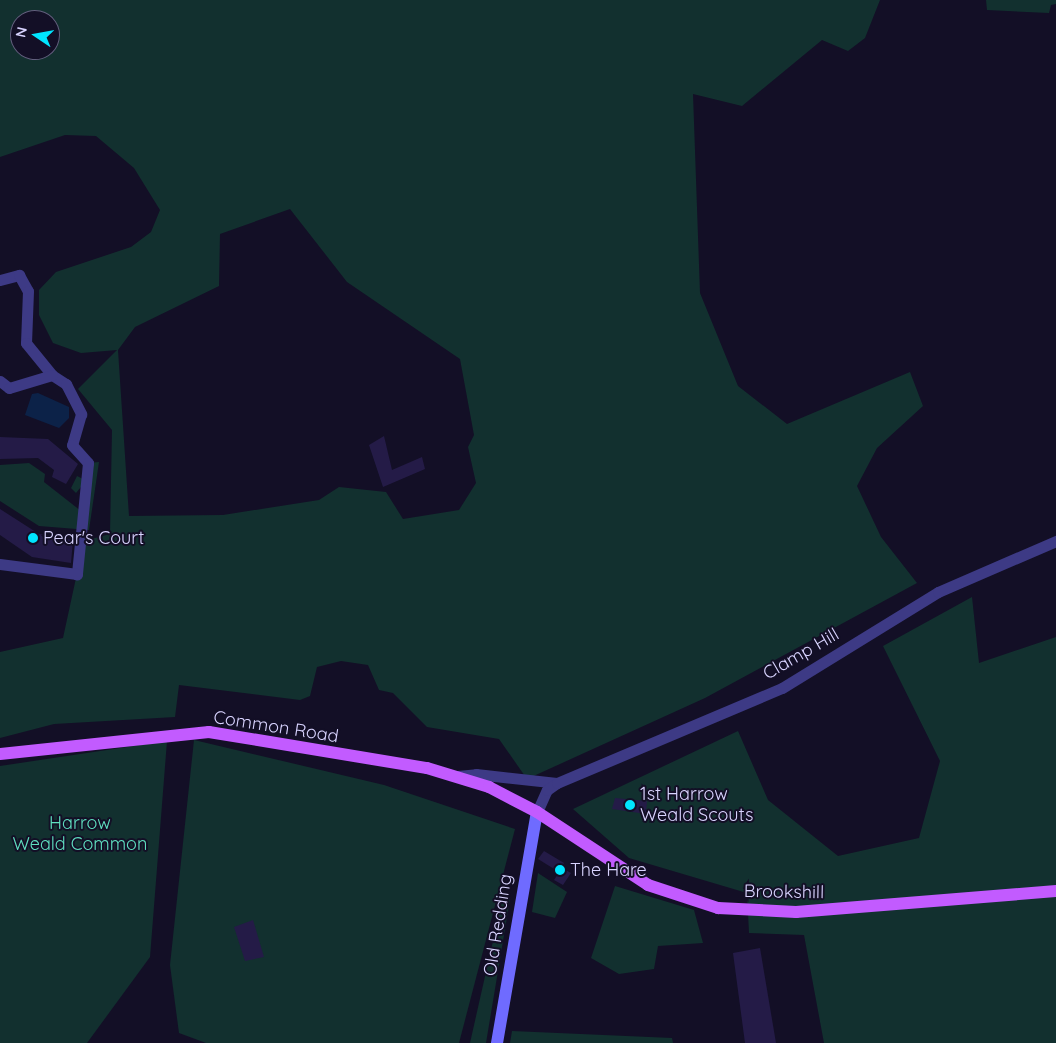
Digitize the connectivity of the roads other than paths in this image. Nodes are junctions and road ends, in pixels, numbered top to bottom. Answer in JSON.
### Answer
{"nodes":[{"id":1,"x":0,"y":280,"type":"edge"},
{"id":2,"x":52,"y":375,"type":"junction"},
{"id":3,"x":0,"y":381,"type":"edge"},
{"id":4,"x":1056,"y":541,"type":"edge"},
{"id":5,"x":0,"y":564,"type":"edge"},
{"id":6,"x":0,"y":754,"type":"edge"},
{"id":7,"x":458,"y":776,"type":"junction"},
{"id":8,"x":557,"y":783,"type":"junction"},
{"id":9,"x":536,"y":812,"type":"junction"},
{"id":10,"x":1056,"y":891,"type":"edge"},
{"id":11,"x":497,"y":1043,"type":"edge"}],
"edges":[{"from":1,"to":2,"type":"street"},
{"from":2,"to":3,"type":"street"},
{"from":2,"to":5,"type":"street"},
{"from":4,"to":8,"type":"street","name":"Clamp Hill"},
{"from":6,"to":7,"type":"main road","name":"Common Road"},
{"from":7,"to":8,"type":"street","name":"Clamp Hill"},
{"from":7,"to":9,"type":"main road","name":"Common Road"},
{"from":8,"to":9,"type":"street","name":"Clamp Hill"},
{"from":9,"to":10,"type":"main road","name":"Brookshill"},
{"from":9,"to":11,"type":"street","name":"Old Redding"}]}
